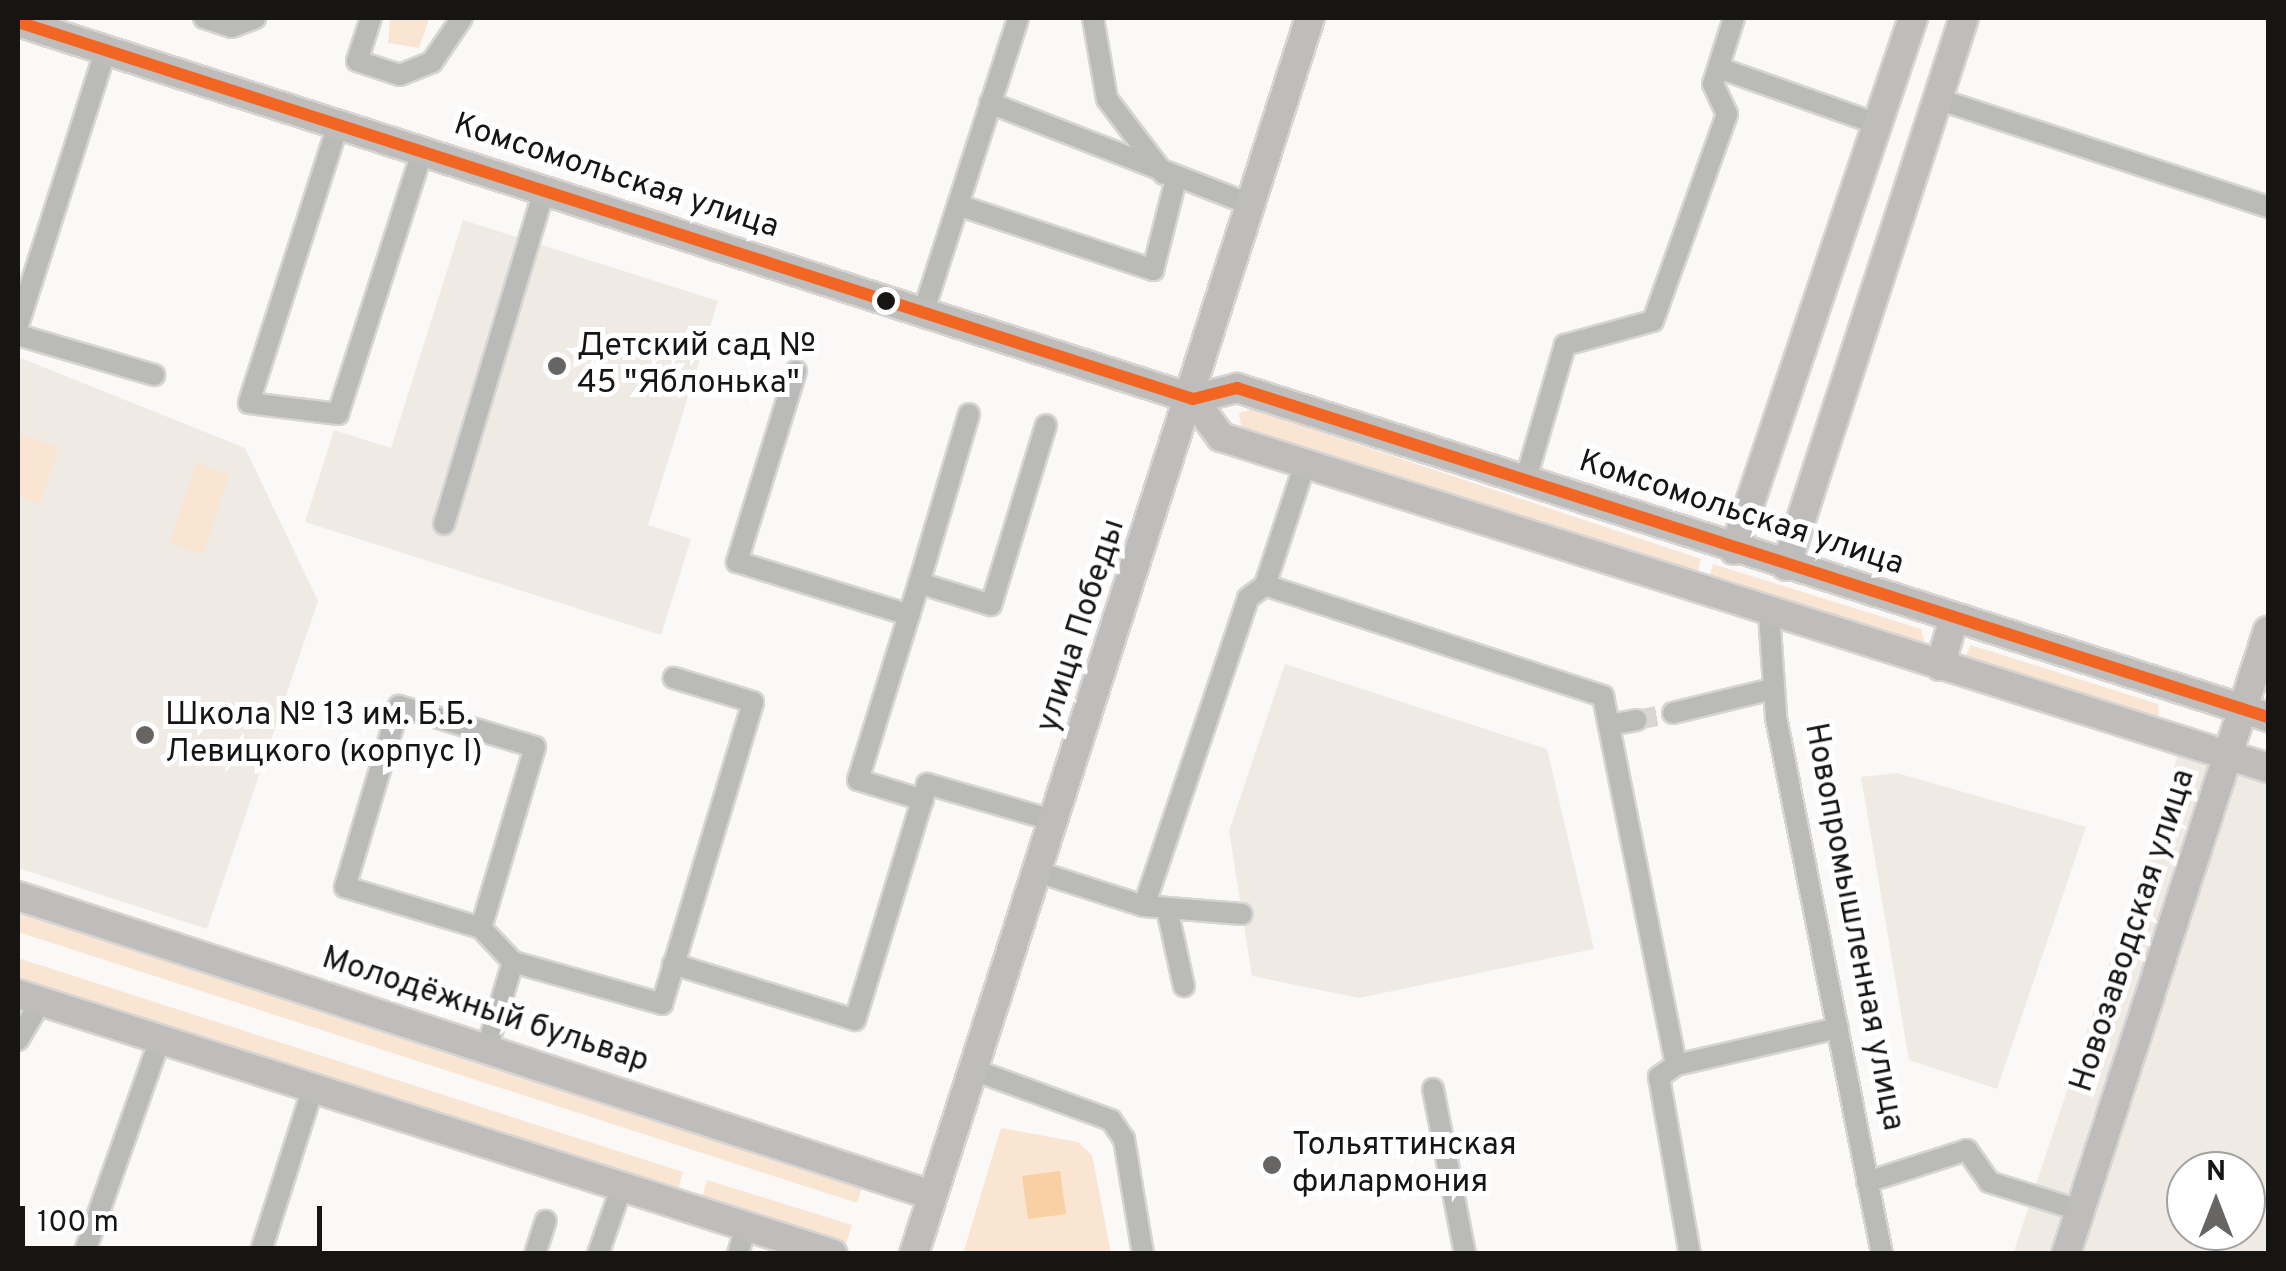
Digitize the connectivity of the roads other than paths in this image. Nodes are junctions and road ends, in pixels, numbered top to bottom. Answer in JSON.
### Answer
{"nodes":[{"id":1,"x":204,"y":18,"type":"edge"},
{"id":2,"x":255,"y":18,"type":"edge"},
{"id":3,"x":371,"y":18,"type":"edge"},
{"id":4,"x":462,"y":18,"type":"edge"},
{"id":5,"x":1018,"y":18,"type":"edge"},
{"id":6,"x":1093,"y":18,"type":"edge"},
{"id":7,"x":1310,"y":18,"type":"edge"},
{"id":8,"x":1734,"y":18,"type":"edge"},
{"id":9,"x":1913,"y":18,"type":"edge"},
{"id":10,"x":1964,"y":18,"type":"edge"},
{"id":11,"x":18,"y":22,"type":"edge"},
{"id":12,"x":106,"y":50,"type":"junction"},
{"id":13,"x":1718,"y":68,"type":"junction"},
{"id":14,"x":1938,"y":99,"type":"junction"},
{"id":15,"x":990,"y":103,"type":"junction"},
{"id":16,"x":1877,"y":124,"type":"junction"},
{"id":17,"x":338,"y":125,"type":"junction"},
{"id":18,"x":422,"y":152,"type":"junction"},
{"id":19,"x":1170,"y":177,"type":"junction"},
{"id":20,"x":544,"y":191,"type":"junction"},
{"id":21,"x":958,"y":205,"type":"junction"},
{"id":22,"x":1252,"y":205,"type":"junction"},
{"id":23,"x":2268,"y":207,"type":"edge"},
{"id":24,"x":924,"y":313,"type":"junction"},
{"id":25,"x":18,"y":325,"type":"edge"},
{"id":26,"x":18,"y":335,"type":"edge"},
{"id":27,"x":796,"y":371,"type":"dead end"},
{"id":28,"x":154,"y":375,"type":"dead end"},
{"id":29,"x":1192,"y":399,"type":"junction"},
{"id":30,"x":969,"y":414,"type":"dead end"},
{"id":31,"x":1046,"y":425,"type":"dead end"},
{"id":32,"x":1305,"y":464,"type":"junction"},
{"id":33,"x":1525,"y":482,"type":"junction"},
{"id":34,"x":444,"y":524,"type":"dead end"},
{"id":35,"x":1734,"y":550,"type":"junction"},
{"id":36,"x":1786,"y":566,"type":"junction"},
{"id":37,"x":919,"y":583,"type":"junction"},
{"id":38,"x":1265,"y":585,"type":"junction"},
{"id":39,"x":1768,"y":613,"type":"junction"},
{"id":40,"x":909,"y":615,"type":"junction"},
{"id":41,"x":1954,"y":618,"type":"junction"},
{"id":42,"x":2268,"y":631,"type":"edge"},
{"id":43,"x":1940,"y":666,"type":"junction"},
{"id":44,"x":674,"y":678,"type":"dead end"},
{"id":45,"x":1772,"y":689,"type":"junction"},
{"id":46,"x":1673,"y":713,"type":"tunnel mouth"},
{"id":47,"x":2256,"y":713,"type":"edge"},
{"id":48,"x":1636,"y":720,"type":"tunnel mouth"},
{"id":49,"x":1608,"y":725,"type":"junction"},
{"id":50,"x":2228,"y":755,"type":"junction"},
{"id":51,"x":2268,"y":768,"type":"edge"},
{"id":52,"x":922,"y":800,"type":"junction"},
{"id":53,"x":1055,"y":822,"type":"junction"},
{"id":54,"x":1038,"y":872,"type":"junction"},
{"id":55,"x":18,"y":896,"type":"edge"},
{"id":56,"x":1144,"y":906,"type":"junction"},
{"id":57,"x":1168,"y":909,"type":"junction"},
{"id":58,"x":1242,"y":914,"type":"dead end"},
{"id":59,"x":481,"y":928,"type":"junction"},
{"id":60,"x":513,"y":962,"type":"junction"},
{"id":61,"x":673,"y":964,"type":"junction"},
{"id":62,"x":1184,"y":986,"type":"dead end"},
{"id":63,"x":30,"y":998,"type":"edge"},
{"id":64,"x":1838,"y":1028,"type":"junction"},
{"id":65,"x":160,"y":1039,"type":"junction"},
{"id":66,"x":18,"y":1040,"type":"edge"},
{"id":67,"x":488,"y":1048,"type":"junction"},
{"id":68,"x":1676,"y":1065,"type":"junction"},
{"id":69,"x":974,"y":1070,"type":"junction"},
{"id":70,"x":314,"y":1088,"type":"junction"},
{"id":71,"x":1434,"y":1089,"type":"dead end"},
{"id":72,"x":1867,"y":1182,"type":"junction"},
{"id":73,"x":931,"y":1194,"type":"junction"},
{"id":74,"x":617,"y":1200,"type":"dead end"},
{"id":75,"x":2079,"y":1210,"type":"junction"},
{"id":76,"x":546,"y":1221,"type":"dead end"},
{"id":77,"x":746,"y":1226,"type":"junction"},
{"id":78,"x":84,"y":1254,"type":"edge"},
{"id":79,"x":260,"y":1254,"type":"edge"},
{"id":80,"x":535,"y":1254,"type":"edge"},
{"id":81,"x":598,"y":1254,"type":"edge"},
{"id":82,"x":738,"y":1254,"type":"edge"},
{"id":83,"x":833,"y":1254,"type":"edge"},
{"id":84,"x":914,"y":1254,"type":"edge"},
{"id":85,"x":1143,"y":1254,"type":"edge"},
{"id":86,"x":1465,"y":1254,"type":"edge"},
{"id":87,"x":1690,"y":1254,"type":"edge"},
{"id":88,"x":1882,"y":1254,"type":"edge"},
{"id":89,"x":2066,"y":1254,"type":"edge"}],
"edges":[{"from":1,"to":2,"type":"street"},
{"from":3,"to":4,"type":"street"},
{"from":5,"to":15,"type":"street"},
{"from":6,"to":19,"type":"street"},
{"from":7,"to":22,"type":"main road","name":"улица Победы"},
{"from":8,"to":13,"type":"street"},
{"from":9,"to":16,"type":"main road"},
{"from":10,"to":14,"type":"main road"},
{"from":11,"to":12,"type":"main road","name":"Комсомольская улица"},
{"from":12,"to":17,"type":"main road","name":"Комсомольская улица"},
{"from":12,"to":25,"type":"street"},
{"from":13,"to":16,"type":"street"},
{"from":13,"to":33,"type":"street"},
{"from":14,"to":23,"type":"street"},
{"from":14,"to":36,"type":"main road"},
{"from":15,"to":19,"type":"street"},
{"from":15,"to":21,"type":"street"},
{"from":16,"to":35,"type":"main road"},
{"from":17,"to":18,"type":"main road","name":"Комсомольская улица"},
{"from":17,"to":18,"type":"street"},
{"from":18,"to":20,"type":"main road","name":"Комсомольская улица"},
{"from":19,"to":21,"type":"street"},
{"from":19,"to":22,"type":"street"},
{"from":20,"to":24,"type":"main road","name":"Комсомольская улица"},
{"from":20,"to":34,"type":"street"},
{"from":21,"to":24,"type":"street"},
{"from":22,"to":29,"type":"main road","name":"улица Победы"},
{"from":24,"to":29,"type":"main road","name":"Комсомольская улица"},
{"from":26,"to":28,"type":"street"},
{"from":27,"to":40,"type":"street"},
{"from":29,"to":32,"type":"main road"},
{"from":29,"to":33,"type":"main road","name":"Комсомольская улица"},
{"from":29,"to":53,"type":"main road","name":"улица Победы"},
{"from":30,"to":37,"type":"street"},
{"from":31,"to":37,"type":"street"},
{"from":32,"to":38,"type":"street"},
{"from":32,"to":39,"type":"main road"},
{"from":33,"to":35,"type":"main road","name":"Комсомольская улица"},
{"from":35,"to":36,"type":"main road","name":"Комсомольская улица"},
{"from":36,"to":41,"type":"main road","name":"Комсомольская улица"},
{"from":37,"to":40,"type":"street"},
{"from":38,"to":49,"type":"street"},
{"from":38,"to":56,"type":"street"},
{"from":39,"to":43,"type":"main road"},
{"from":39,"to":45,"type":"street","name":"Новопромышленная улица"},
{"from":40,"to":52,"type":"street"},
{"from":41,"to":43,"type":"main road"},
{"from":41,"to":47,"type":"main road","name":"Комсомольская улица"},
{"from":42,"to":47,"type":"main road","name":"Новозаводская улица"},
{"from":43,"to":50,"type":"main road"},
{"from":44,"to":61,"type":"street"},
{"from":45,"to":46,"type":"street"},
{"from":45,"to":64,"type":"street","name":"Новопромышленная улица"},
{"from":47,"to":50,"type":"main road","name":"Новозаводская улица"},
{"from":48,"to":49,"type":"street"},
{"from":49,"to":68,"type":"street"},
{"from":50,"to":51,"type":"main road"},
{"from":50,"to":75,"type":"main road","name":"Новозаводская улица"},
{"from":52,"to":53,"type":"street"},
{"from":52,"to":61,"type":"street"},
{"from":53,"to":54,"type":"main road","name":"улица Победы"},
{"from":54,"to":56,"type":"street"},
{"from":54,"to":69,"type":"main road","name":"улица Победы"},
{"from":55,"to":67,"type":"main road","name":"Молодёжный бульвар"},
{"from":56,"to":57,"type":"street"},
{"from":57,"to":58,"type":"street"},
{"from":57,"to":62,"type":"street"},
{"from":59,"to":59,"type":"street"},
{"from":59,"to":60,"type":"street"},
{"from":60,"to":61,"type":"street"},
{"from":60,"to":67,"type":"street"},
{"from":63,"to":65,"type":"main road"},
{"from":63,"to":66,"type":"street"},
{"from":64,"to":68,"type":"street"},
{"from":64,"to":72,"type":"street","name":"Новопромышленная улица"},
{"from":65,"to":70,"type":"main road"},
{"from":65,"to":78,"type":"street"},
{"from":67,"to":73,"type":"main road","name":"Молодёжный бульвар"},
{"from":68,"to":87,"type":"street"},
{"from":69,"to":73,"type":"main road","name":"улица Победы"},
{"from":69,"to":85,"type":"street"},
{"from":70,"to":77,"type":"main road"},
{"from":70,"to":79,"type":"street"},
{"from":71,"to":86,"type":"street"},
{"from":72,"to":75,"type":"street"},
{"from":72,"to":88,"type":"street","name":"Новопромышленная улица"},
{"from":73,"to":84,"type":"main road","name":"улица Победы"},
{"from":74,"to":81,"type":"street"},
{"from":75,"to":89,"type":"main road","name":"Новозаводская улица"},
{"from":76,"to":80,"type":"street"},
{"from":77,"to":82,"type":"street"},
{"from":77,"to":83,"type":"main road"}]}
